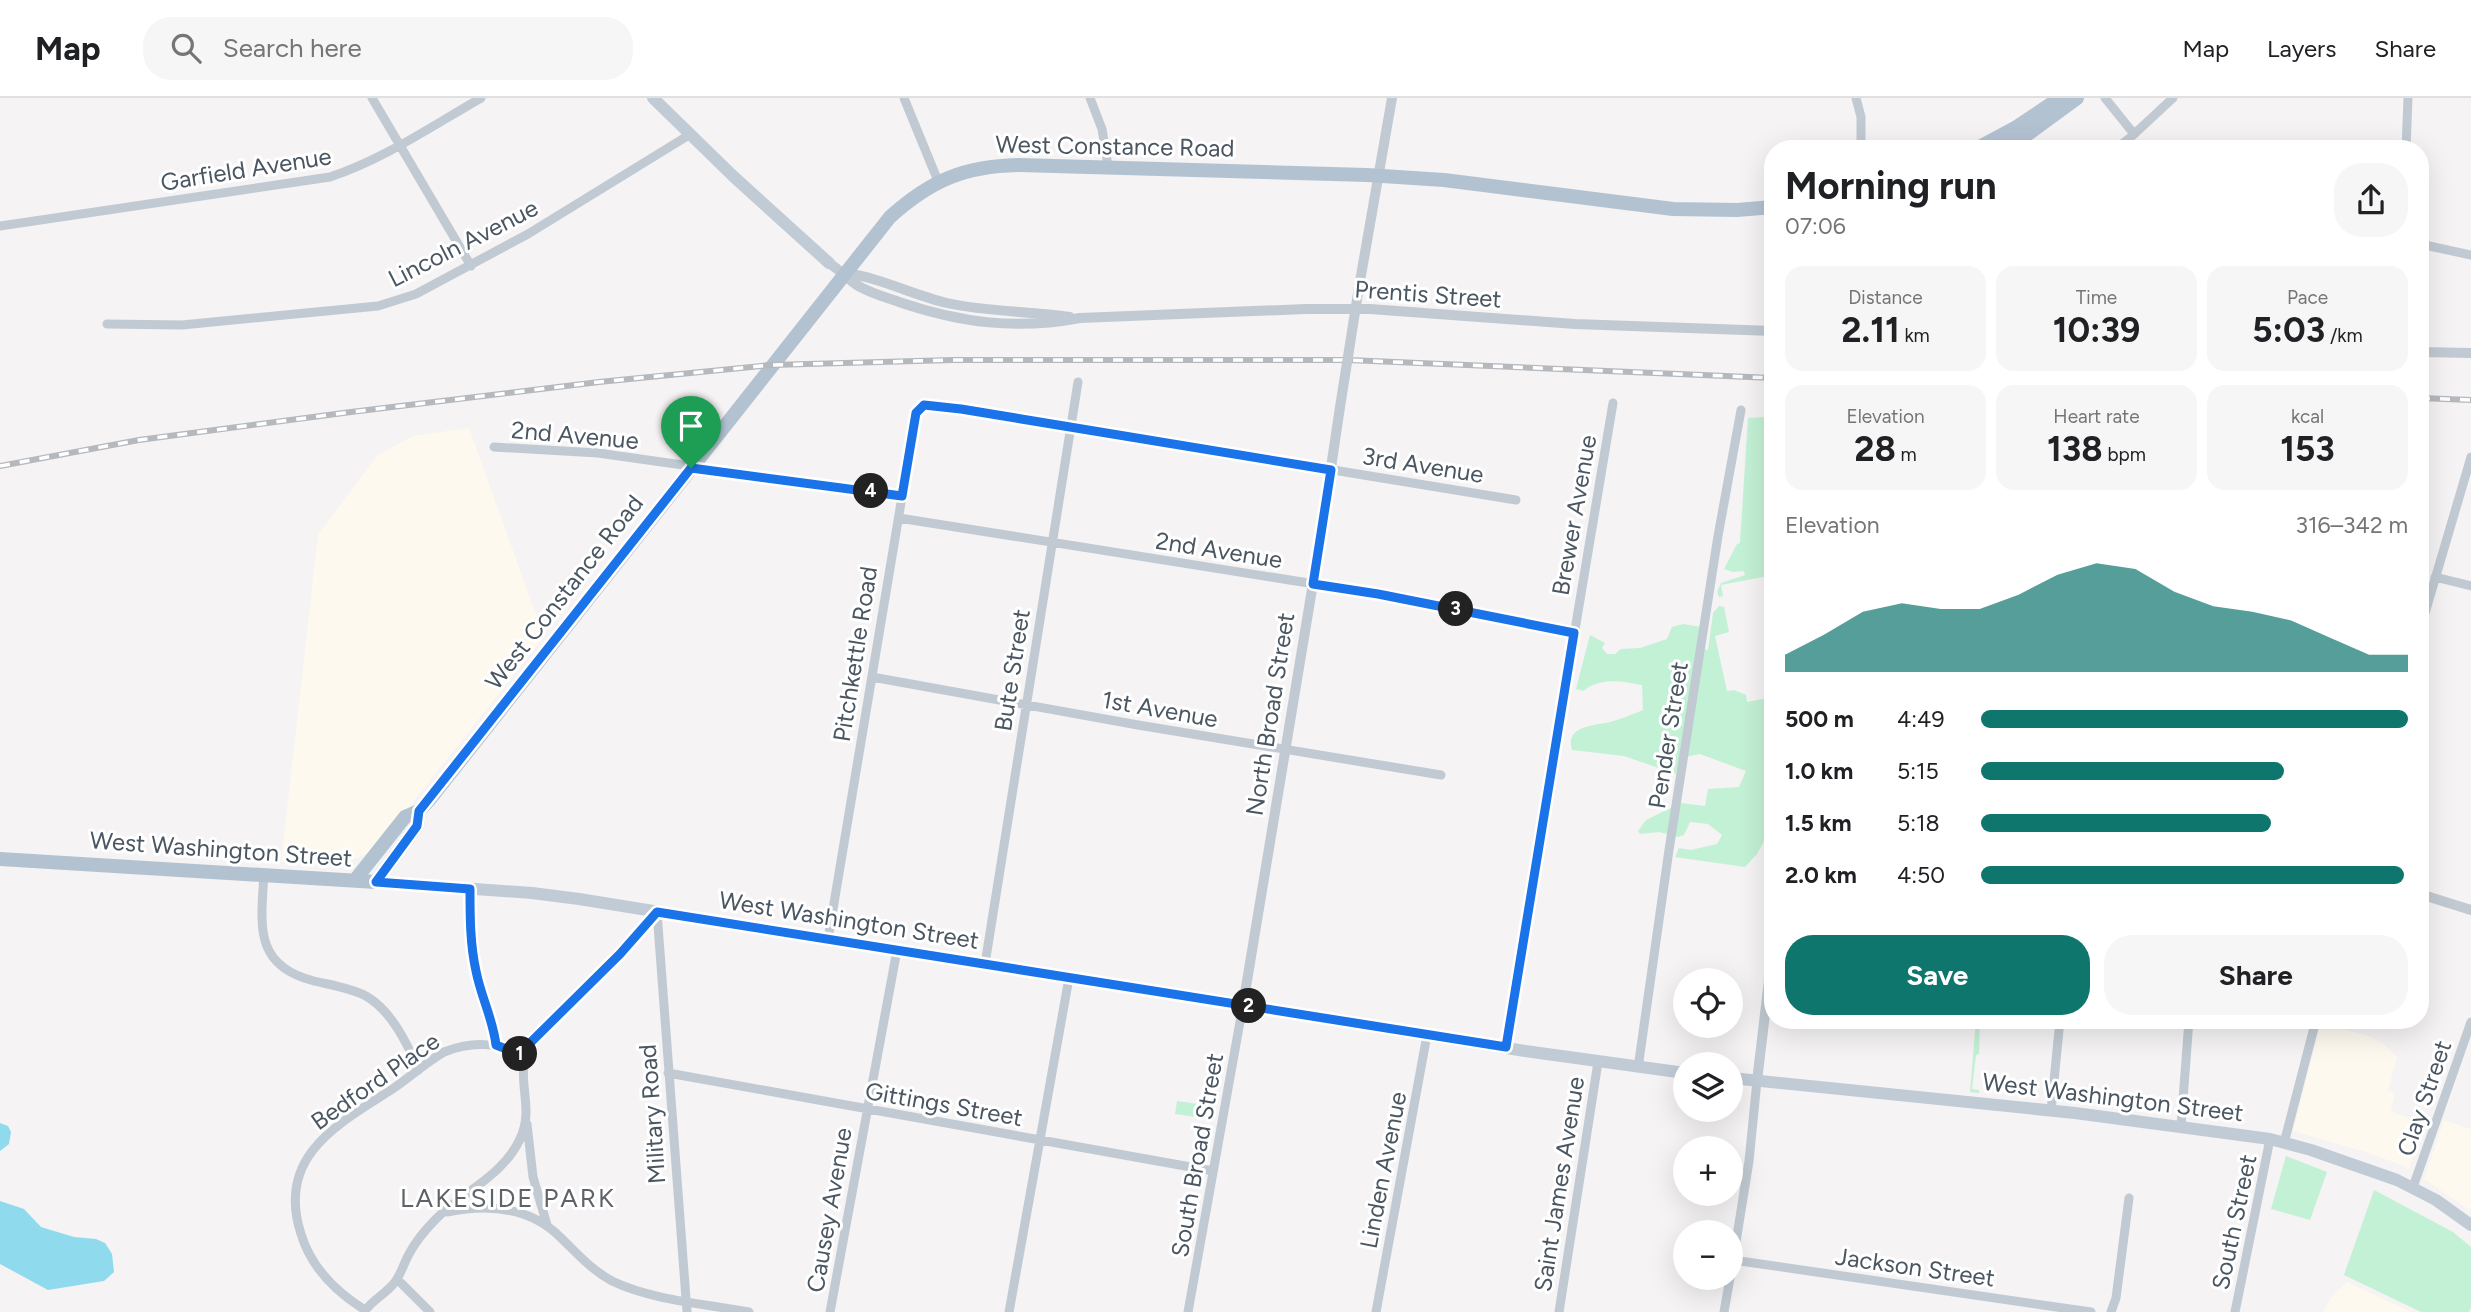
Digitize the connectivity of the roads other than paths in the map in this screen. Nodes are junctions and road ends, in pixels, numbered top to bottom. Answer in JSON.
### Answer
{"nodes":[{"id":1,"x":372,"y":98,"type":"edge"},
{"id":2,"x":481,"y":98,"type":"edge"},
{"id":3,"x":653,"y":98,"type":"edge"},
{"id":4,"x":1090,"y":98,"type":"edge"},
{"id":5,"x":1392,"y":98,"type":"edge"},
{"id":6,"x":1856,"y":98,"type":"edge"},
{"id":7,"x":2060,"y":98,"type":"edge"},
{"id":8,"x":2077,"y":98,"type":"edge"},
{"id":9,"x":2105,"y":98,"type":"edge"},
{"id":10,"x":2173,"y":98,"type":"edge"},
{"id":11,"x":2408,"y":98,"type":"edge"},
{"id":12,"x":908,"y":99,"type":"edge"},
{"id":13,"x":2134,"y":134,"type":"junction"},
{"id":14,"x":689,"y":135,"type":"junction"},
{"id":15,"x":1861,"y":140,"type":"edge"},
{"id":16,"x":1993,"y":140,"type":"edge"},
{"id":17,"x":2018,"y":140,"type":"edge"},
{"id":18,"x":2126,"y":140,"type":"edge"},
{"id":19,"x":2406,"y":140,"type":"edge"},
{"id":20,"x":400,"y":145,"type":"junction"},
{"id":21,"x":1108,"y":166,"type":"junction"},
{"id":22,"x":1379,"y":175,"type":"junction"},
{"id":23,"x":938,"y":181,"type":"junction"},
{"id":24,"x":1764,"y":208,"type":"edge"},
{"id":25,"x":0,"y":226,"type":"edge"},
{"id":26,"x":2429,"y":246,"type":"edge"},
{"id":27,"x":2471,"y":254,"type":"edge"},
{"id":28,"x":829,"y":263,"type":"joint"},
{"id":29,"x":471,"y":266,"type":"junction"},
{"id":30,"x":844,"y":272,"type":"junction"},
{"id":31,"x":107,"y":324,"type":"dead end"},
{"id":32,"x":1764,"y":331,"type":"edge"},
{"id":33,"x":2429,"y":352,"type":"edge"},
{"id":34,"x":2471,"y":353,"type":"edge"},
{"id":35,"x":1078,"y":382,"type":"dead end"},
{"id":36,"x":1613,"y":403,"type":"dead end"},
{"id":37,"x":950,"y":408,"type":"joint"},
{"id":38,"x":1741,"y":410,"type":"dead end"},
{"id":39,"x":1070,"y":427,"type":"junction"},
{"id":40,"x":494,"y":447,"type":"dead end"},
{"id":41,"x":2471,"y":457,"type":"edge"},
{"id":42,"x":691,"y":468,"type":"junction"},
{"id":43,"x":1331,"y":470,"type":"junction"},
{"id":44,"x":902,"y":496,"type":"junction"},
{"id":45,"x":1516,"y":500,"type":"dead end"},
{"id":46,"x":898,"y":518,"type":"junction"},
{"id":47,"x":1052,"y":542,"type":"junction"},
{"id":48,"x":2435,"y":577,"type":"junction"},
{"id":49,"x":1313,"y":584,"type":"junction"},
{"id":50,"x":2471,"y":586,"type":"edge"},
{"id":51,"x":2429,"y":598,"type":"edge"},
{"id":52,"x":1574,"y":633,"type":"junction"},
{"id":53,"x":872,"y":677,"type":"junction"},
{"id":54,"x":1026,"y":705,"type":"junction"},
{"id":55,"x":1284,"y":750,"type":"junction"},
{"id":56,"x":1441,"y":775,"type":"dead end"},
{"id":57,"x":419,"y":811,"type":"junction"},
{"id":58,"x":0,"y":859,"type":"edge"},
{"id":59,"x":264,"y":874,"type":"junction"},
{"id":60,"x":355,"y":880,"type":"junction"},
{"id":61,"x":376,"y":882,"type":"junction"},
{"id":62,"x":470,"y":889,"type":"junction"},
{"id":63,"x":2429,"y":897,"type":"edge"},
{"id":64,"x":2471,"y":910,"type":"edge"},
{"id":65,"x":657,"y":912,"type":"junction"},
{"id":66,"x":828,"y":939,"type":"junction"},
{"id":67,"x":897,"y":950,"type":"junction"},
{"id":68,"x":985,"y":964,"type":"junction"},
{"id":69,"x":1069,"y":978,"type":"junction"},
{"id":70,"x":1243,"y":1005,"type":"junction"},
{"id":71,"x":2471,"y":1022,"type":"edge"},
{"id":72,"x":1764,"y":1023,"type":"edge"},
{"id":73,"x":2059,"y":1029,"type":"edge"},
{"id":74,"x":2188,"y":1029,"type":"edge"},
{"id":75,"x":2314,"y":1029,"type":"edge"},
{"id":76,"x":1427,"y":1035,"type":"junction"},
{"id":77,"x":496,"y":1045,"type":"junction"},
{"id":78,"x":1506,"y":1047,"type":"junction"},
{"id":79,"x":524,"y":1056,"type":"junction"},
{"id":80,"x":1598,"y":1062,"type":"junction"},
{"id":81,"x":1638,"y":1068,"type":"junction"},
{"id":82,"x":419,"y":1070,"type":"junction"},
{"id":83,"x":1673,"y":1072,"type":"edge"},
{"id":84,"x":668,"y":1073,"type":"junction"},
{"id":85,"x":1743,"y":1080,"type":"edge"},
{"id":86,"x":1757,"y":1082,"type":"junction"},
{"id":87,"x":868,"y":1109,"type":"junction"},
{"id":88,"x":2051,"y":1111,"type":"junction"},
{"id":89,"x":526,"y":1119,"type":"junction"},
{"id":90,"x":2181,"y":1126,"type":"junction"},
{"id":91,"x":2270,"y":1139,"type":"junction"},
{"id":92,"x":1040,"y":1141,"type":"junction"},
{"id":93,"x":2284,"y":1143,"type":"junction"},
{"id":94,"x":1213,"y":1171,"type":"junction"},
{"id":95,"x":2413,"y":1187,"type":"junction"},
{"id":96,"x":2129,"y":1198,"type":"dead end"},
{"id":97,"x":442,"y":1213,"type":"junction"},
{"id":98,"x":1739,"y":1220,"type":"edge"},
{"id":99,"x":547,"y":1225,"type":"junction"},
{"id":100,"x":2471,"y":1226,"type":"edge"},
{"id":101,"x":1743,"y":1261,"type":"edge"},
{"id":102,"x":397,"y":1279,"type":"junction"},
{"id":103,"x":1728,"y":1290,"type":"edge"},
{"id":104,"x":687,"y":1300,"type":"junction"},
{"id":105,"x":365,"y":1311,"type":"edge"},
{"id":106,"x":430,"y":1312,"type":"edge"},
{"id":107,"x":687,"y":1312,"type":"edge"},
{"id":108,"x":749,"y":1312,"type":"edge"},
{"id":109,"x":830,"y":1312,"type":"edge"},
{"id":110,"x":1009,"y":1312,"type":"edge"},
{"id":111,"x":1188,"y":1312,"type":"edge"},
{"id":112,"x":1376,"y":1312,"type":"edge"},
{"id":113,"x":1559,"y":1312,"type":"edge"},
{"id":114,"x":1724,"y":1312,"type":"edge"},
{"id":115,"x":2091,"y":1312,"type":"edge"},
{"id":116,"x":2111,"y":1312,"type":"edge"},
{"id":117,"x":2235,"y":1312,"type":"edge"}],
"edges":[{"from":1,"to":20,"type":"street"},
{"from":2,"to":20,"type":"street","name":"Garfield Avenue"},
{"from":3,"to":14,"type":"main road"},
{"from":4,"to":21,"type":"street"},
{"from":5,"to":22,"type":"street","name":"North Broad Street"},
{"from":6,"to":15,"type":"street"},
{"from":7,"to":16,"type":"main road"},
{"from":8,"to":17,"type":"main road"},
{"from":9,"to":13,"type":"street"},
{"from":10,"to":13,"type":"street"},
{"from":11,"to":19,"type":"street"},
{"from":12,"to":23,"type":"street"},
{"from":13,"to":18,"type":"street"},
{"from":14,"to":28,"type":"main road"},
{"from":14,"to":29,"type":"street","name":"Lincoln Avenue"},
{"from":20,"to":25,"type":"street","name":"Garfield Avenue"},
{"from":20,"to":29,"type":"street"},
{"from":21,"to":22,"type":"main road","name":"West Constance Road"},
{"from":21,"to":23,"type":"main road","name":"West Constance Road"},
{"from":22,"to":24,"type":"main road","name":"West Constance Road"},
{"from":22,"to":43,"type":"street","name":"North Broad Street","bridge":true},
{"from":23,"to":30,"type":"main road","name":"West Constance Road"},
{"from":26,"to":27,"type":"street"},
{"from":28,"to":30,"type":"street"},
{"from":29,"to":31,"type":"street","name":"Lincoln Avenue"},
{"from":30,"to":32,"type":"street","name":"Prentis Street"},
{"from":30,"to":42,"type":"main road","name":"West Constance Road"},
{"from":33,"to":34,"type":"street"},
{"from":35,"to":39,"type":"street","name":"Bute Street"},
{"from":36,"to":52,"type":"street","name":"Brewer Avenue"},
{"from":37,"to":39,"type":"street","name":"3rd Avenue"},
{"from":37,"to":44,"type":"street","name":"Pitchkettle Road"},
{"from":38,"to":81,"type":"street","name":"Pender Street"},
{"from":39,"to":43,"type":"street","name":"3rd Avenue"},
{"from":39,"to":47,"type":"street","name":"Bute Street"},
{"from":40,"to":42,"type":"street","name":"2nd Avenue"},
{"from":41,"to":48,"type":"street"},
{"from":42,"to":44,"type":"street","name":"2nd Avenue"},
{"from":42,"to":57,"type":"main road","name":"West Constance Road"},
{"from":43,"to":45,"type":"street","name":"3rd Avenue"},
{"from":43,"to":49,"type":"street","name":"North Broad Street"},
{"from":44,"to":46,"type":"street","name":"Pitchkettle Road"},
{"from":46,"to":47,"type":"street","name":"2nd Avenue"},
{"from":46,"to":53,"type":"street","name":"Pitchkettle Road"},
{"from":47,"to":49,"type":"street","name":"2nd Avenue"},
{"from":47,"to":54,"type":"street","name":"Bute Street"},
{"from":48,"to":50,"type":"street"},
{"from":48,"to":51,"type":"street"},
{"from":49,"to":52,"type":"street","name":"2nd Avenue"},
{"from":49,"to":55,"type":"street","name":"North Broad Street"},
{"from":52,"to":78,"type":"street","name":"Brewer Avenue"},
{"from":53,"to":54,"type":"street","name":"1st Avenue"},
{"from":53,"to":66,"type":"street","name":"Pitchkettle Road"},
{"from":54,"to":55,"type":"street","name":"1st Avenue"},
{"from":54,"to":68,"type":"street","name":"Bute Street"},
{"from":55,"to":56,"type":"street","name":"1st Avenue"},
{"from":55,"to":70,"type":"street","name":"North Broad Street"},
{"from":57,"to":60,"type":"main road","name":"West Constance Road"},
{"from":57,"to":61,"type":"main road","name":"West Constance Road"},
{"from":58,"to":59,"type":"main road","name":"West Washington Street"},
{"from":59,"to":60,"type":"main road","name":"West Washington Street"},
{"from":59,"to":82,"type":"street"},
{"from":60,"to":61,"type":"main road","name":"West Washington Street"},
{"from":61,"to":62,"type":"main road","name":"West Washington Street"},
{"from":62,"to":65,"type":"main road","name":"West Washington Street"},
{"from":62,"to":77,"type":"street"},
{"from":63,"to":64,"type":"street"},
{"from":65,"to":66,"type":"main road","name":"West Washington Street"},
{"from":65,"to":79,"type":"street"},
{"from":65,"to":84,"type":"street","name":"Military Road"},
{"from":66,"to":67,"type":"main road","name":"West Washington Street"},
{"from":67,"to":68,"type":"main road","name":"West Washington Street"},
{"from":67,"to":87,"type":"street","name":"Causey Avenue"},
{"from":68,"to":69,"type":"main road","name":"West Washington Street"},
{"from":69,"to":70,"type":"main road","name":"West Washington Street"},
{"from":69,"to":92,"type":"street"},
{"from":70,"to":76,"type":"main road","name":"West Washington Street"},
{"from":70,"to":94,"type":"street","name":"South Broad Street"},
{"from":71,"to":95,"type":"street","name":"Clay Street"},
{"from":72,"to":86,"type":"street"},
{"from":73,"to":88,"type":"street"},
{"from":74,"to":90,"type":"street"},
{"from":75,"to":93,"type":"street"},
{"from":76,"to":78,"type":"main road","name":"West Washington Street"},
{"from":76,"to":112,"type":"street","name":"Linden Avenue"},
{"from":77,"to":79,"type":"street","name":"Bedford Place"},
{"from":77,"to":82,"type":"street","name":"Bedford Place"},
{"from":78,"to":80,"type":"main road","name":"West Washington Street"},
{"from":79,"to":89,"type":"street"},
{"from":80,"to":81,"type":"main road","name":"West Washington Street"},
{"from":80,"to":113,"type":"street","name":"Saint James Avenue"},
{"from":81,"to":83,"type":"main road","name":"West Washington Street"},
{"from":82,"to":105,"type":"street","name":"Bedford Place"},
{"from":84,"to":87,"type":"street","name":"Gittings Street"},
{"from":84,"to":104,"type":"street","name":"Military Road"},
{"from":85,"to":86,"type":"main road","name":"West Washington Street"},
{"from":86,"to":88,"type":"main road","name":"West Washington Street"},
{"from":86,"to":98,"type":"street"},
{"from":87,"to":92,"type":"street","name":"Gittings Street"},
{"from":87,"to":109,"type":"street","name":"Causey Avenue"},
{"from":88,"to":90,"type":"main road","name":"West Washington Street"},
{"from":89,"to":97,"type":"street"},
{"from":89,"to":99,"type":"street"},
{"from":90,"to":91,"type":"main road","name":"West Washington Street"},
{"from":91,"to":93,"type":"main road","name":"West Washington Street"},
{"from":91,"to":117,"type":"street","name":"South Street"},
{"from":92,"to":94,"type":"street","name":"Gittings Street"},
{"from":92,"to":110,"type":"street"},
{"from":93,"to":95,"type":"main road","name":"West Washington Street"},
{"from":94,"to":111,"type":"street","name":"South Broad Street"},
{"from":95,"to":100,"type":"main road","name":"West Washington Street"},
{"from":96,"to":116,"type":"street"},
{"from":97,"to":99,"type":"street"},
{"from":97,"to":102,"type":"street"},
{"from":99,"to":104,"type":"street"},
{"from":101,"to":115,"type":"street","name":"Jackson Street"},
{"from":102,"to":105,"type":"street"},
{"from":102,"to":106,"type":"street"},
{"from":103,"to":114,"type":"street"},
{"from":104,"to":107,"type":"street","name":"Military Road"},
{"from":104,"to":108,"type":"street"}]}
